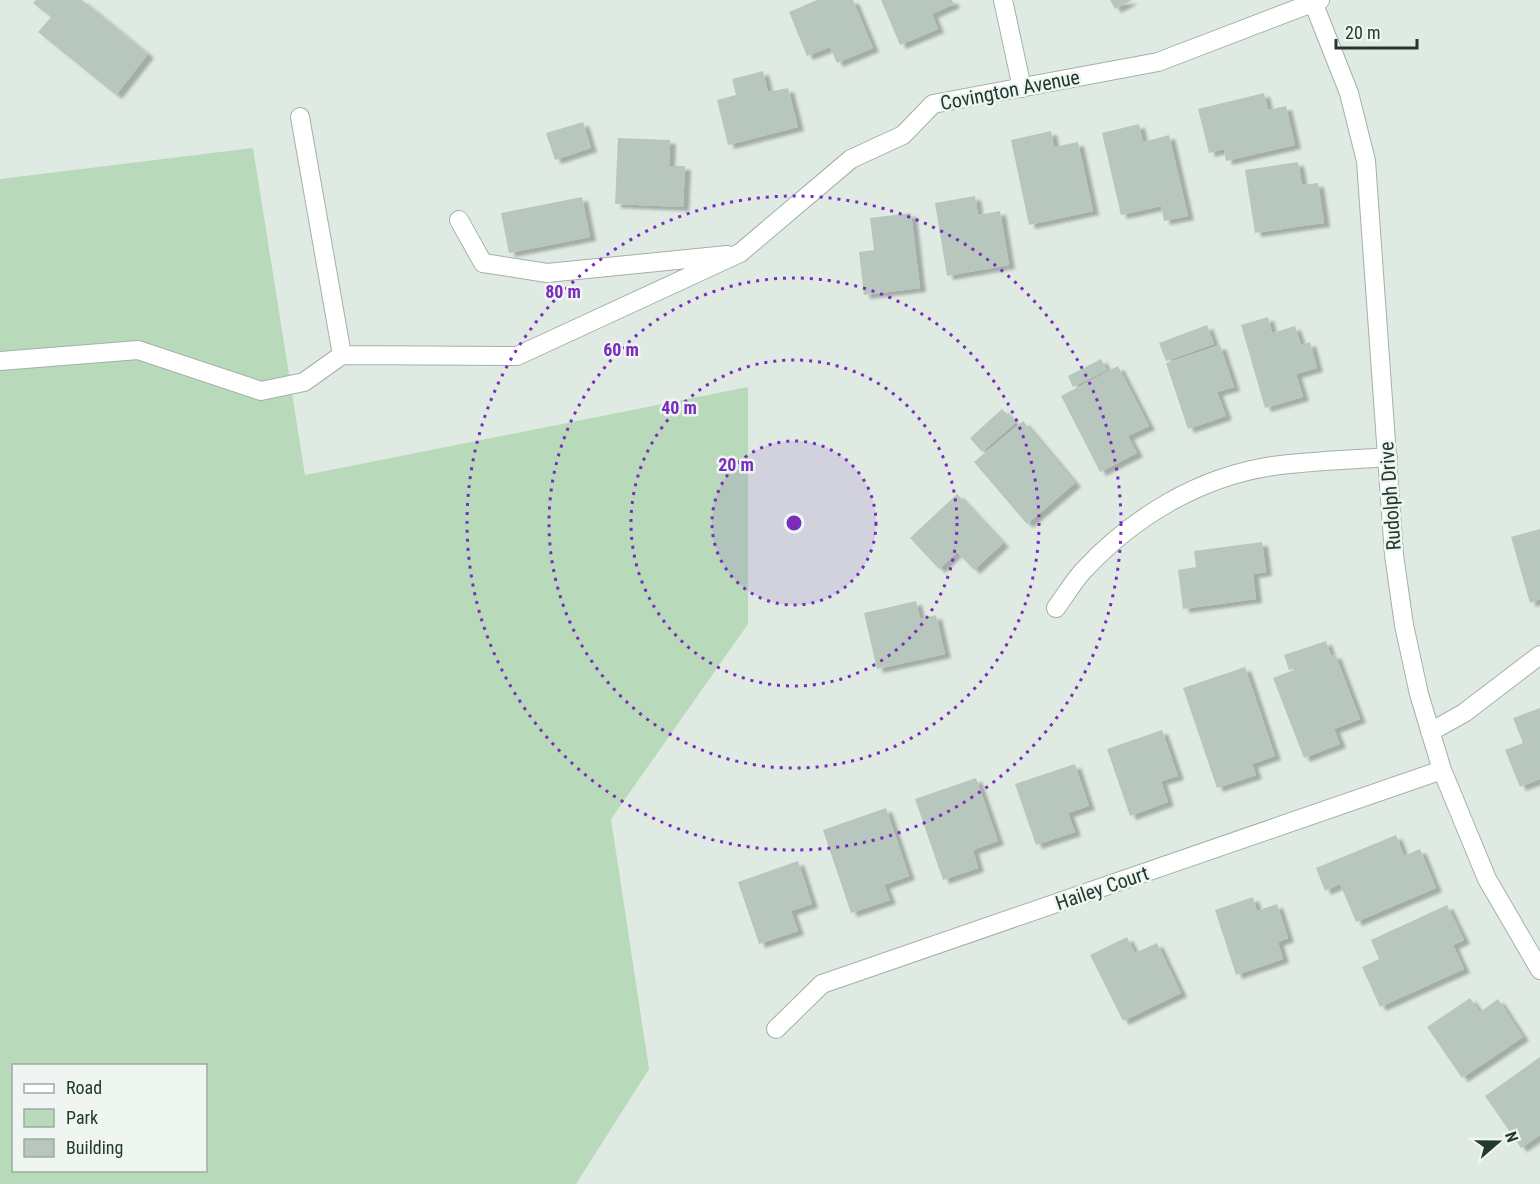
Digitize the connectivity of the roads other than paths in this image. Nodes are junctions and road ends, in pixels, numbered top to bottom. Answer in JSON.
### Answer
{"nodes":[{"id":1,"x":1004,"y":0,"type":"edge"},
{"id":2,"x":1316,"y":1,"type":"edge"},
{"id":3,"x":1022,"y":88,"type":"junction"},
{"id":4,"x":300,"y":117,"type":"dead end"},
{"id":5,"x":459,"y":220,"type":"dead end"},
{"id":6,"x":740,"y":253,"type":"junction"},
{"id":7,"x":342,"y":356,"type":"junction"},
{"id":8,"x":0,"y":361,"type":"edge"},
{"id":9,"x":1388,"y":457,"type":"junction"},
{"id":10,"x":1056,"y":608,"type":"dead end"},
{"id":11,"x":1540,"y":655,"type":"edge"},
{"id":12,"x":1430,"y":732,"type":"junction"},
{"id":13,"x":1442,"y":770,"type":"junction"},
{"id":14,"x":1540,"y":970,"type":"edge"},
{"id":15,"x":776,"y":1029,"type":"dead end"}],
"edges":[{"from":1,"to":3,"type":"street"},
{"from":2,"to":3,"type":"street","name":"Covington Avenue"},
{"from":2,"to":9,"type":"street","name":"Rudolph Drive"},
{"from":3,"to":6,"type":"street","name":"Covington Avenue"},
{"from":4,"to":7,"type":"street"},
{"from":5,"to":6,"type":"street"},
{"from":6,"to":7,"type":"street","name":"Covington Avenue"},
{"from":7,"to":8,"type":"street"},
{"from":9,"to":10,"type":"street"},
{"from":9,"to":12,"type":"street","name":"Rudolph Drive"},
{"from":11,"to":12,"type":"street"},
{"from":12,"to":13,"type":"street","name":"Rudolph Drive"},
{"from":13,"to":14,"type":"street","name":"Rudolph Drive"},
{"from":13,"to":15,"type":"street","name":"Hailey Court"}]}
